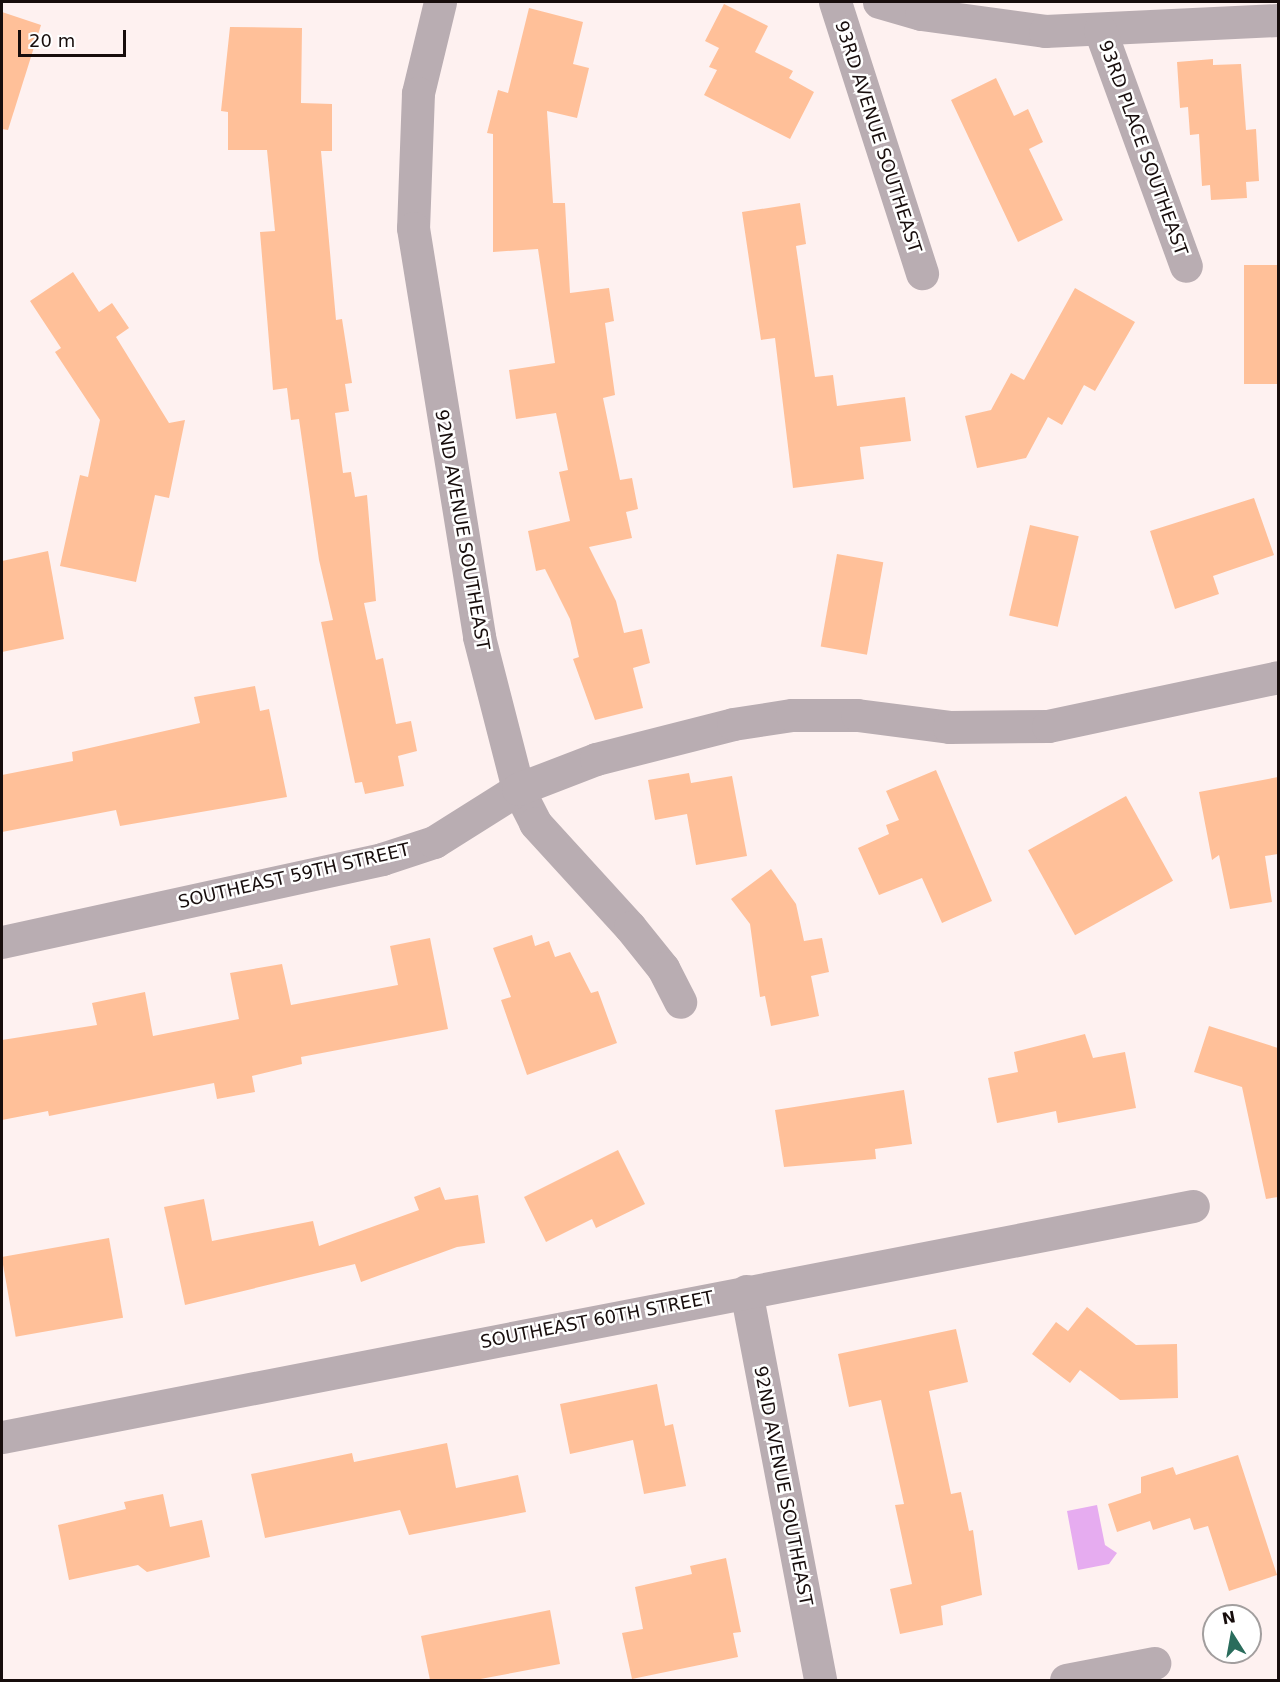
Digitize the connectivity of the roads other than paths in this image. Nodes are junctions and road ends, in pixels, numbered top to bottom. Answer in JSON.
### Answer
{"nodes":[{"id":1,"x":440,"y":2,"type":"edge"},
{"id":2,"x":835,"y":2,"type":"edge"},
{"id":3,"x":879,"y":2,"type":"edge"},
{"id":4,"x":1278,"y":20,"type":"edge"},
{"id":5,"x":1100,"y":30,"type":"junction"},
{"id":6,"x":1186,"y":266,"type":"dead end"},
{"id":7,"x":922,"y":273,"type":"dead end"},
{"id":8,"x":1278,"y":677,"type":"edge"},
{"id":9,"x":518,"y":789,"type":"junction"},
{"id":10,"x":2,"y":942,"type":"edge"},
{"id":11,"x":680,"y":1002,"type":"dead end"},
{"id":12,"x":1193,"y":1206,"type":"dead end"},
{"id":13,"x":746,"y":1291,"type":"junction"},
{"id":14,"x":2,"y":1437,"type":"edge"},
{"id":15,"x":1154,"y":1663,"type":"dead end"},
{"id":16,"x":820,"y":1680,"type":"edge"},
{"id":17,"x":1066,"y":1680,"type":"edge"}],
"edges":[{"from":1,"to":9,"type":"street","name":"92ND AVENUE SOUTHEAST"},
{"from":2,"to":7,"type":"street","name":"93RD AVENUE SOUTHEAST"},
{"from":3,"to":5,"type":"street"},
{"from":4,"to":5,"type":"street"},
{"from":5,"to":6,"type":"street","name":"93RD PLACE SOUTHEAST"},
{"from":8,"to":9,"type":"street","name":"SOUTHEAST 59TH STREET"},
{"from":9,"to":10,"type":"street","name":"SOUTHEAST 59TH STREET"},
{"from":9,"to":11,"type":"street","name":"92ND AVENUE SOUTHEAST"},
{"from":12,"to":13,"type":"street","name":"SOUTHEAST 60TH STREET"},
{"from":13,"to":14,"type":"street","name":"SOUTHEAST 60TH STREET"},
{"from":13,"to":16,"type":"street","name":"92ND AVENUE SOUTHEAST"},
{"from":15,"to":17,"type":"street"}]}
